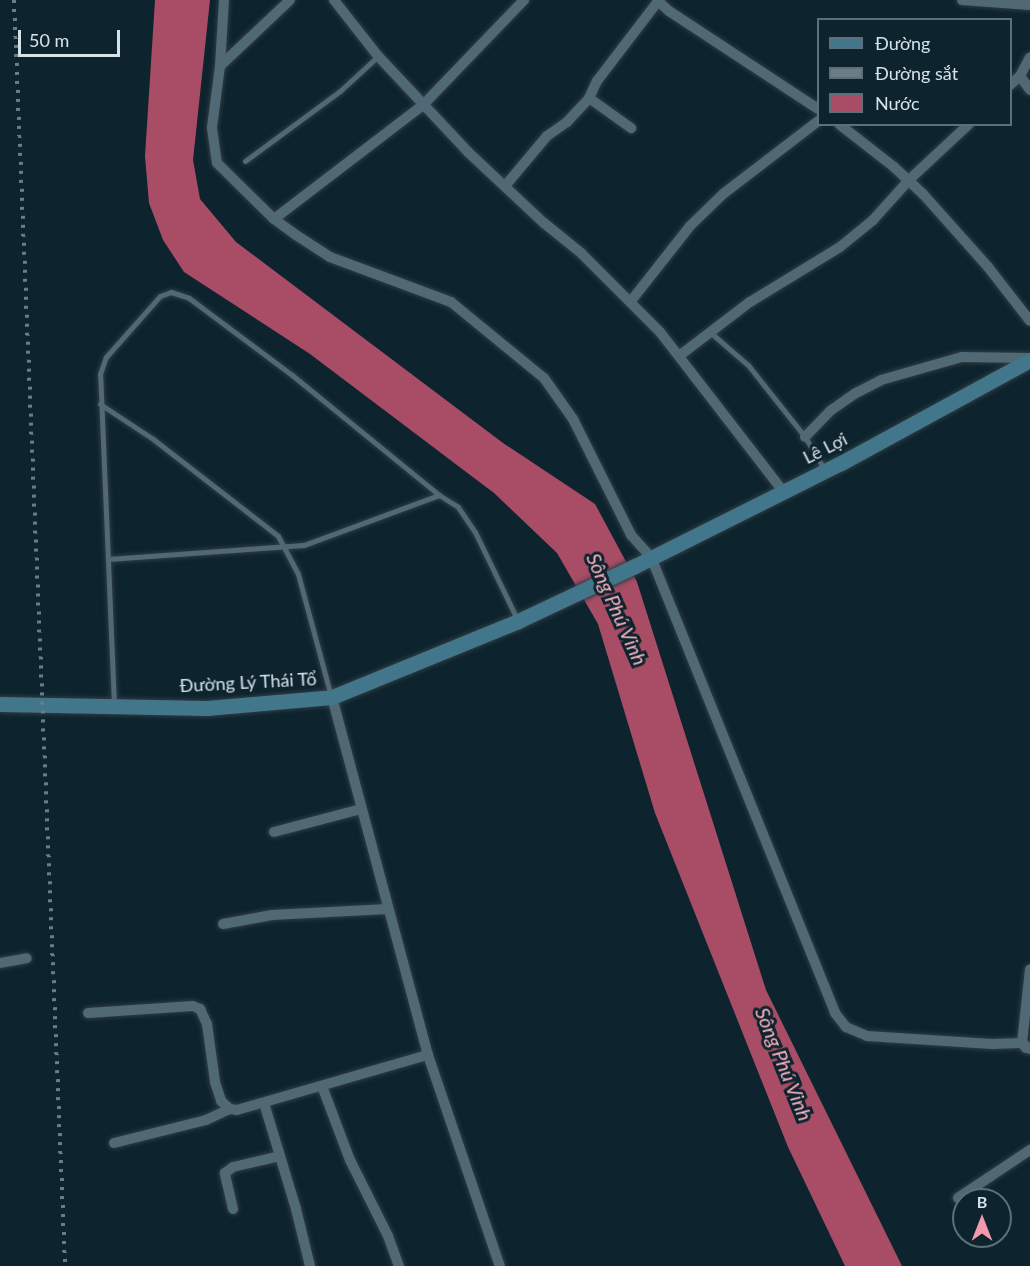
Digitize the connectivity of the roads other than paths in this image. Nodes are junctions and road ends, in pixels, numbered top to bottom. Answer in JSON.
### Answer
{"nodes":[{"id":1,"x":224,"y":0,"type":"edge"},
{"id":2,"x":290,"y":0,"type":"edge"},
{"id":3,"x":334,"y":0,"type":"edge"},
{"id":4,"x":524,"y":0,"type":"edge"},
{"id":5,"x":658,"y":0,"type":"edge"},
{"id":6,"x":962,"y":0,"type":"edge"},
{"id":7,"x":1030,"y":5,"type":"edge"},
{"id":8,"x":378,"y":56,"type":"junction"},
{"id":9,"x":1030,"y":57,"type":"edge"},
{"id":10,"x":220,"y":66,"type":"junction"},
{"id":11,"x":1020,"y":76,"type":"junction"},
{"id":12,"x":1012,"y":84,"type":"edge"},
{"id":13,"x":1030,"y":90,"type":"edge"},
{"id":14,"x":589,"y":98,"type":"junction"},
{"id":15,"x":423,"y":105,"type":"junction"},
{"id":16,"x":817,"y":108,"type":"edge"},
{"id":17,"x":817,"y":122,"type":"edge"},
{"id":18,"x":842,"y":126,"type":"edge"},
{"id":19,"x":962,"y":127,"type":"edge"},
{"id":20,"x":630,"y":128,"type":"dead end"},
{"id":21,"x":245,"y":160,"type":"dead end"},
{"id":22,"x":909,"y":180,"type":"junction"},
{"id":23,"x":505,"y":186,"type":"junction"},
{"id":24,"x":274,"y":219,"type":"junction"},
{"id":25,"x":631,"y":301,"type":"junction"},
{"id":26,"x":1030,"y":321,"type":"edge"},
{"id":27,"x":710,"y":332,"type":"junction"},
{"id":28,"x":679,"y":356,"type":"junction"},
{"id":29,"x":1030,"y":359,"type":"edge"},
{"id":30,"x":100,"y":404,"type":"junction"},
{"id":31,"x":805,"y":437,"type":"junction"},
{"id":32,"x":825,"y":470,"type":"junction"},
{"id":33,"x":783,"y":491,"type":"junction"},
{"id":34,"x":439,"y":495,"type":"junction"},
{"id":35,"x":286,"y":547,"type":"junction"},
{"id":36,"x":651,"y":557,"type":"junction"},
{"id":37,"x":108,"y":559,"type":"junction"},
{"id":38,"x":551,"y":605,"type":"joint"},
{"id":39,"x":518,"y":621,"type":"junction"},
{"id":40,"x":332,"y":697,"type":"junction"},
{"id":41,"x":0,"y":704,"type":"edge"},
{"id":42,"x":114,"y":704,"type":"junction"},
{"id":43,"x":361,"y":809,"type":"junction"},
{"id":44,"x":274,"y":832,"type":"dead end"},
{"id":45,"x":388,"y":909,"type":"junction"},
{"id":46,"x":223,"y":924,"type":"dead end"},
{"id":47,"x":27,"y":958,"type":"dead end"},
{"id":48,"x":0,"y":963,"type":"edge"},
{"id":49,"x":1030,"y":969,"type":"edge"},
{"id":50,"x":88,"y":1013,"type":"dead end"},
{"id":51,"x":1026,"y":1046,"type":"edge"},
{"id":52,"x":1030,"y":1054,"type":"edge"},
{"id":53,"x":428,"y":1055,"type":"junction"},
{"id":54,"x":322,"y":1086,"type":"junction"},
{"id":55,"x":264,"y":1102,"type":"junction"},
{"id":56,"x":230,"y":1109,"type":"junction"},
{"id":57,"x":114,"y":1143,"type":"dead end"},
{"id":58,"x":1030,"y":1150,"type":"edge"},
{"id":59,"x":280,"y":1156,"type":"junction"},
{"id":60,"x":973,"y":1188,"type":"edge"},
{"id":61,"x":234,"y":1209,"type":"dead end"},
{"id":62,"x":310,"y":1266,"type":"edge"},
{"id":63,"x":399,"y":1266,"type":"edge"},
{"id":64,"x":500,"y":1266,"type":"edge"}],
"edges":[{"from":1,"to":10,"type":"street"},
{"from":2,"to":10,"type":"street"},
{"from":3,"to":8,"type":"street"},
{"from":4,"to":15,"type":"street"},
{"from":5,"to":14,"type":"street"},
{"from":5,"to":16,"type":"street"},
{"from":6,"to":7,"type":"street"},
{"from":8,"to":15,"type":"street"},
{"from":8,"to":21,"type":"lane"},
{"from":9,"to":11,"type":"street"},
{"from":10,"to":24,"type":"street"},
{"from":11,"to":12,"type":"street"},
{"from":11,"to":13,"type":"street"},
{"from":14,"to":20,"type":"street"},
{"from":14,"to":23,"type":"street"},
{"from":15,"to":23,"type":"street"},
{"from":15,"to":24,"type":"street"},
{"from":17,"to":25,"type":"street"},
{"from":18,"to":22,"type":"street"},
{"from":19,"to":22,"type":"street"},
{"from":22,"to":26,"type":"street"},
{"from":22,"to":27,"type":"street"},
{"from":23,"to":25,"type":"street"},
{"from":24,"to":36,"type":"street"},
{"from":25,"to":28,"type":"street"},
{"from":27,"to":28,"type":"street"},
{"from":27,"to":31,"type":"lane"},
{"from":28,"to":33,"type":"street"},
{"from":29,"to":31,"type":"street"},
{"from":29,"to":32,"type":"main road","name":"Lê Lợi"},
{"from":30,"to":34,"type":"lane"},
{"from":30,"to":35,"type":"lane"},
{"from":30,"to":37,"type":"lane"},
{"from":31,"to":32,"type":"lane"},
{"from":32,"to":33,"type":"main road","name":"Lê Lợi"},
{"from":33,"to":36,"type":"main road","name":"Lê Lợi"},
{"from":34,"to":35,"type":"lane"},
{"from":34,"to":39,"type":"lane"},
{"from":35,"to":37,"type":"lane"},
{"from":35,"to":40,"type":"lane"},
{"from":36,"to":38,"type":"main road","name":"Lê Lợi"},
{"from":36,"to":51,"type":"street"},
{"from":37,"to":42,"type":"lane"},
{"from":38,"to":39,"type":"main road","name":"Đường Lý Thái Tổ"},
{"from":39,"to":40,"type":"main road","name":"Đường Lý Thái Tổ"},
{"from":40,"to":42,"type":"main road","name":"Đường Lý Thái Tổ"},
{"from":40,"to":43,"type":"street"},
{"from":41,"to":42,"type":"main road","name":"Đường Lý Thái Tổ"},
{"from":43,"to":44,"type":"street"},
{"from":43,"to":45,"type":"street"},
{"from":45,"to":46,"type":"street"},
{"from":45,"to":53,"type":"street"},
{"from":47,"to":48,"type":"street"},
{"from":49,"to":51,"type":"street"},
{"from":50,"to":56,"type":"street"},
{"from":51,"to":52,"type":"street"},
{"from":53,"to":54,"type":"street"},
{"from":53,"to":64,"type":"street"},
{"from":54,"to":55,"type":"street"},
{"from":54,"to":63,"type":"street"},
{"from":55,"to":56,"type":"street"},
{"from":55,"to":59,"type":"street"},
{"from":56,"to":57,"type":"street"},
{"from":58,"to":60,"type":"street"},
{"from":59,"to":61,"type":"street"},
{"from":59,"to":62,"type":"street"}]}
